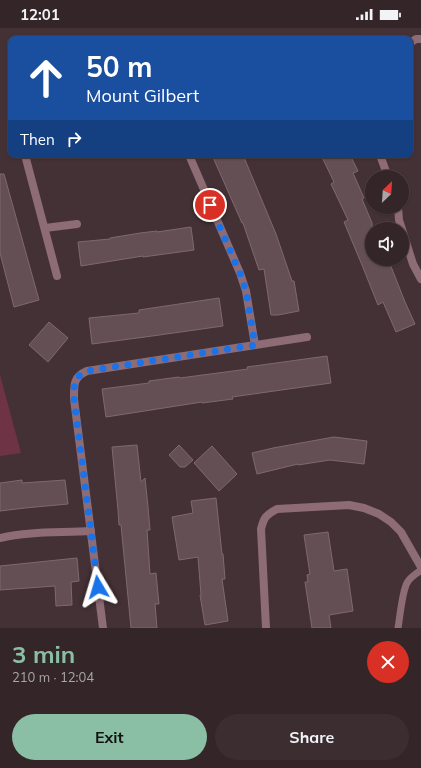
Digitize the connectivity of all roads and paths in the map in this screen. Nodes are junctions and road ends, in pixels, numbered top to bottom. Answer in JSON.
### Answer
{"nodes":[{"id":1,"x":26,"y":158,"type":"edge"},
{"id":2,"x":190,"y":158,"type":"edge"},
{"id":3,"x":381,"y":158,"type":"edge"},
{"id":4,"x":385,"y":170,"type":"edge"},
{"id":5,"x":399,"y":214,"type":"edge"},
{"id":6,"x":77,"y":224,"type":"dead end"},
{"id":7,"x":45,"y":228,"type":"junction"},
{"id":8,"x":57,"y":276,"type":"dead end"},
{"id":9,"x":421,"y":279,"type":"edge"},
{"id":10,"x":307,"y":337,"type":"dead end"},
{"id":11,"x":255,"y":345,"type":"junction"},
{"id":12,"x":91,"y":531,"type":"junction"},
{"id":13,"x":0,"y":538,"type":"edge"},
{"id":14,"x":421,"y":568,"type":"edge"},
{"id":15,"x":103,"y":628,"type":"edge"},
{"id":16,"x":266,"y":628,"type":"edge"},
{"id":17,"x":398,"y":628,"type":"edge"}],
"edges":[{"from":1,"to":7,"type":"street"},
{"from":2,"to":11,"type":"street"},
{"from":3,"to":4,"type":"street"},
{"from":5,"to":9,"type":"street"},
{"from":6,"to":7,"type":"street"},
{"from":7,"to":8,"type":"street"},
{"from":10,"to":11,"type":"street"},
{"from":11,"to":12,"type":"street"},
{"from":12,"to":13,"type":"street"},
{"from":12,"to":15,"type":"street"},
{"from":14,"to":16,"type":"street"},
{"from":14,"to":17,"type":"lane"}]}
